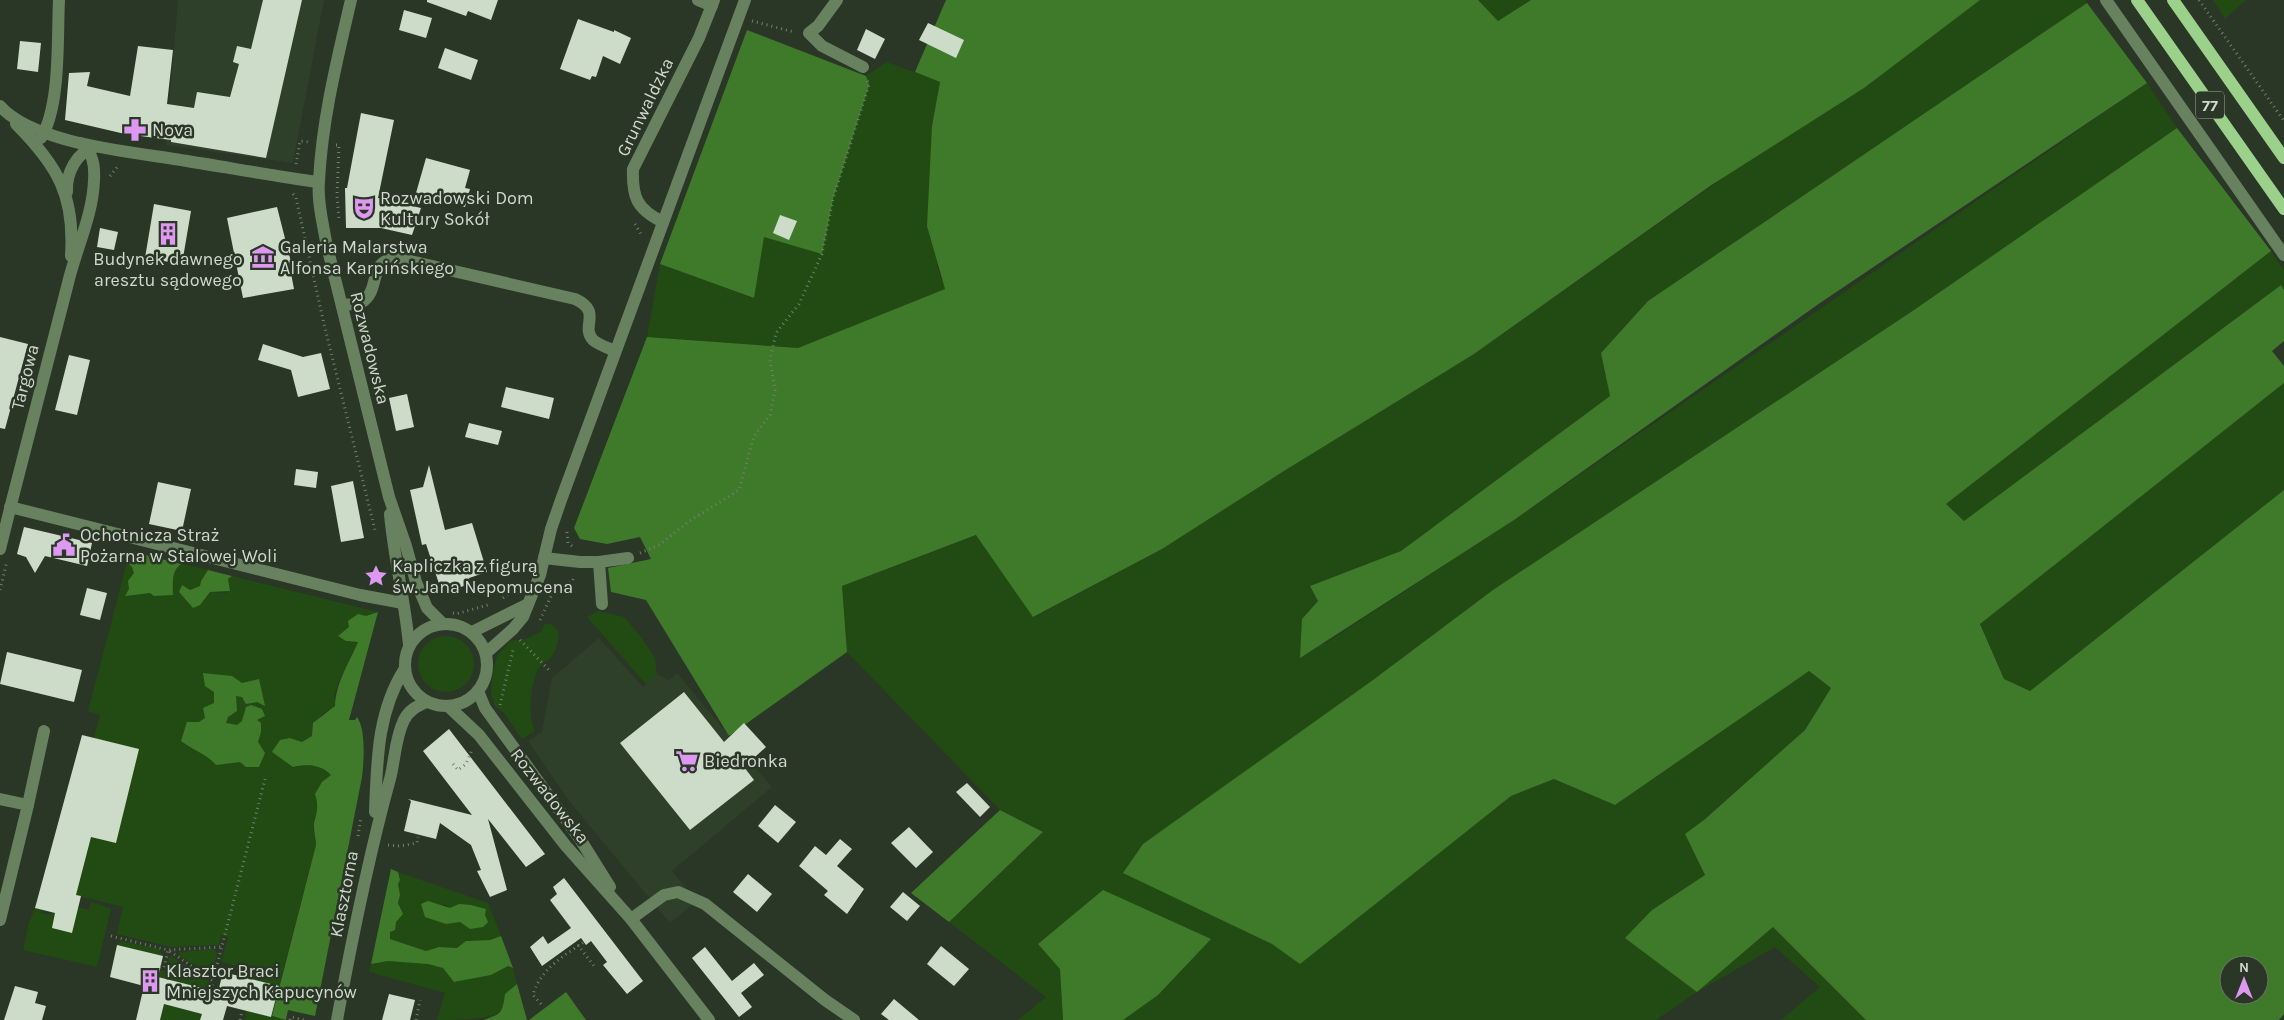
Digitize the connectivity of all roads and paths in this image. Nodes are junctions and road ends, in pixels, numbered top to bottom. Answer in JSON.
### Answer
{"nodes":[{"id":1,"x":59,"y":0,"type":"edge"},
{"id":2,"x":351,"y":0,"type":"edge"},
{"id":3,"x":698,"y":0,"type":"edge"},
{"id":4,"x":744,"y":0,"type":"edge"},
{"id":5,"x":837,"y":0,"type":"edge"},
{"id":6,"x":2106,"y":0,"type":"edge"},
{"id":7,"x":2137,"y":0,"type":"edge"},
{"id":8,"x":2173,"y":0,"type":"edge"},
{"id":9,"x":2199,"y":0,"type":"edge"},
{"id":10,"x":713,"y":3,"type":"edge"},
{"id":11,"x":738,"y":16,"type":"junction"},
{"id":12,"x":809,"y":33,"type":"junction"},
{"id":13,"x":863,"y":67,"type":"joint"},
{"id":14,"x":0,"y":106,"type":"edge"},
{"id":15,"x":9,"y":116,"type":"junction"},
{"id":16,"x":2284,"y":121,"type":"edge"},
{"id":17,"x":44,"y":132,"type":"junction"},
{"id":18,"x":35,"y":144,"type":"junction"},
{"id":19,"x":323,"y":144,"type":"junction"},
{"id":20,"x":89,"y":146,"type":"junction"},
{"id":21,"x":2284,"y":158,"type":"edge"},
{"id":22,"x":280,"y":177,"type":"junction"},
{"id":23,"x":318,"y":182,"type":"junction"},
{"id":24,"x":291,"y":193,"type":"dead end"},
{"id":25,"x":68,"y":200,"type":"junction"},
{"id":26,"x":2284,"y":209,"type":"edge"},
{"id":27,"x":630,"y":218,"type":"dead end"},
{"id":28,"x":339,"y":222,"type":"dead end"},
{"id":29,"x":663,"y":222,"type":"junction"},
{"id":30,"x":642,"y":241,"type":"dead end"},
{"id":31,"x":2284,"y":255,"type":"edge"},
{"id":32,"x":70,"y":271,"type":"junction"},
{"id":33,"x":342,"y":305,"type":"junction"},
{"id":34,"x":615,"y":351,"type":"junction"},
{"id":35,"x":389,"y":497,"type":"junction"},
{"id":36,"x":6,"y":512,"type":"edge"},
{"id":37,"x":376,"y":535,"type":"dead end"},
{"id":38,"x":0,"y":549,"type":"edge"},
{"id":39,"x":544,"y":558,"type":"junction"},
{"id":40,"x":628,"y":558,"type":"joint"},
{"id":41,"x":580,"y":562,"type":"junction"},
{"id":42,"x":599,"y":562,"type":"junction"},
{"id":43,"x":1,"y":585,"type":"dead end"},
{"id":44,"x":0,"y":590,"type":"edge"},
{"id":45,"x":497,"y":602,"type":"dead end"},
{"id":46,"x":403,"y":603,"type":"junction"},
{"id":47,"x":528,"y":604,"type":"junction"},
{"id":48,"x":602,"y":604,"type":"dead end"},
{"id":49,"x":450,"y":612,"type":"dead end"},
{"id":50,"x":442,"y":623,"type":"junction"},
{"id":51,"x":537,"y":627,"type":"dead end"},
{"id":52,"x":472,"y":632,"type":"junction"},
{"id":53,"x":522,"y":634,"type":"dead end"},
{"id":54,"x":518,"y":638,"type":"junction"},
{"id":55,"x":408,"y":646,"type":"junction"},
{"id":56,"x":486,"y":653,"type":"junction"},
{"id":57,"x":404,"y":670,"type":"junction"},
{"id":58,"x":550,"y":671,"type":"dead end"},
{"id":59,"x":478,"y":691,"type":"junction"},
{"id":60,"x":427,"y":702,"type":"junction"},
{"id":61,"x":448,"y":706,"type":"junction"},
{"id":62,"x":495,"y":723,"type":"junction"},
{"id":63,"x":44,"y":731,"type":"dead end"},
{"id":64,"x":474,"y":747,"type":"dead end"},
{"id":65,"x":453,"y":764,"type":"dead end"},
{"id":66,"x":265,"y":779,"type":"dead end"},
{"id":67,"x":0,"y":799,"type":"edge"},
{"id":68,"x":28,"y":805,"type":"junction"},
{"id":69,"x":374,"y":833,"type":"junction"},
{"id":70,"x":418,"y":837,"type":"dead end"},
{"id":71,"x":388,"y":845,"type":"dead end"},
{"id":72,"x":627,"y":914,"type":"junction"},
{"id":73,"x":0,"y":920,"type":"edge"},
{"id":74,"x":110,"y":936,"type":"dead end"},
{"id":75,"x":584,"y":942,"type":"dead end"},
{"id":76,"x":578,"y":946,"type":"junction"},
{"id":77,"x":221,"y":947,"type":"junction"},
{"id":78,"x":168,"y":950,"type":"junction"},
{"id":79,"x":594,"y":966,"type":"dead end"},
{"id":80,"x":160,"y":967,"type":"dead end"},
{"id":81,"x":213,"y":981,"type":"junction"},
{"id":82,"x":211,"y":990,"type":"dead end"},
{"id":83,"x":420,"y":1000,"type":"dead end"},
{"id":84,"x":541,"y":1004,"type":"dead end"},
{"id":85,"x":242,"y":1010,"type":"dead end"},
{"id":86,"x":240,"y":1020,"type":"edge"},
{"id":87,"x":290,"y":1020,"type":"edge"},
{"id":88,"x":304,"y":1020,"type":"edge"},
{"id":89,"x":337,"y":1020,"type":"edge"},
{"id":90,"x":416,"y":1020,"type":"edge"},
{"id":91,"x":709,"y":1020,"type":"edge"},
{"id":92,"x":854,"y":1020,"type":"edge"}],
"edges":[{"from":1,"to":17,"type":"street"},
{"from":2,"to":19,"type":"street","name":"Rozwadowska"},
{"from":3,"to":10,"type":"street"},
{"from":4,"to":11,"type":"street"},
{"from":5,"to":12,"type":"street"},
{"from":6,"to":31,"type":"street"},
{"from":7,"to":26,"type":"main road","number":"77"},
{"from":8,"to":21,"type":"main road","number":"77"},
{"from":9,"to":16,"type":"path"},
{"from":10,"to":29,"type":"street","name":"Grunwaldzka"},
{"from":11,"to":12,"type":"path"},
{"from":11,"to":29,"type":"street"},
{"from":12,"to":13,"type":"street"},
{"from":13,"to":40,"type":"path"},
{"from":14,"to":15,"type":"street","name":"Targowa"},
{"from":15,"to":17,"type":"street"},
{"from":15,"to":18,"type":"street","name":"Targowa"},
{"from":17,"to":18,"type":"street"},
{"from":17,"to":20,"type":"street"},
{"from":18,"to":25,"type":"street","name":"Targowa"},
{"from":19,"to":22,"type":"path"},
{"from":19,"to":23,"type":"street","name":"Rozwadowska"},
{"from":19,"to":28,"type":"path"},
{"from":20,"to":22,"type":"street"},
{"from":20,"to":25,"type":"street"},
{"from":20,"to":32,"type":"street","name":"Targowa"},
{"from":22,"to":23,"type":"street"},
{"from":23,"to":33,"type":"street","name":"Rozwadowska"},
{"from":24,"to":37,"type":"path"},
{"from":25,"to":32,"type":"street","name":"Targowa"},
{"from":27,"to":30,"type":"path"},
{"from":29,"to":34,"type":"street"},
{"from":32,"to":36,"type":"street","name":"Targowa"},
{"from":33,"to":34,"type":"street"},
{"from":33,"to":35,"type":"street","name":"Rozwadowska"},
{"from":34,"to":39,"type":"street"},
{"from":35,"to":46,"type":"street","name":"Rozwadowska"},
{"from":35,"to":50,"type":"street","name":"Rozwadowska"},
{"from":36,"to":38,"type":"street","name":"Targowa"},
{"from":36,"to":46,"type":"street"},
{"from":39,"to":41,"type":"street"},
{"from":39,"to":47,"type":"street"},
{"from":40,"to":42,"type":"street"},
{"from":41,"to":42,"type":"street"},
{"from":41,"to":51,"type":"path"},
{"from":42,"to":48,"type":"street"},
{"from":43,"to":44,"type":"path"},
{"from":45,"to":49,"type":"path"},
{"from":46,"to":55,"type":"street","name":"Rozwadowska"},
{"from":47,"to":52,"type":"street"},
{"from":47,"to":56,"type":"street"},
{"from":50,"to":52,"type":"street"},
{"from":50,"to":55,"type":"street"},
{"from":52,"to":56,"type":"street"},
{"from":53,"to":54,"type":"path"},
{"from":54,"to":58,"type":"path"},
{"from":54,"to":62,"type":"path"},
{"from":55,"to":57,"type":"street"},
{"from":56,"to":59,"type":"street"},
{"from":57,"to":60,"type":"street"},
{"from":57,"to":69,"type":"street","name":"Klasztorna"},
{"from":59,"to":61,"type":"street"},
{"from":59,"to":62,"type":"street","name":"Rozwadowska"},
{"from":60,"to":61,"type":"street"},
{"from":60,"to":69,"type":"street","name":"Klasztorna"},
{"from":61,"to":72,"type":"street","name":"Rozwadowska"},
{"from":62,"to":72,"type":"street","name":"Rozwadowska"},
{"from":63,"to":68,"type":"street"},
{"from":64,"to":65,"type":"path"},
{"from":66,"to":77,"type":"path"},
{"from":67,"to":68,"type":"street"},
{"from":68,"to":73,"type":"street"},
{"from":69,"to":89,"type":"street","name":"Klasztorna"},
{"from":70,"to":71,"type":"path"},
{"from":72,"to":91,"type":"street","name":"Rozwadowska"},
{"from":72,"to":92,"type":"street"},
{"from":74,"to":78,"type":"path"},
{"from":75,"to":76,"type":"path"},
{"from":76,"to":79,"type":"path"},
{"from":76,"to":84,"type":"path"},
{"from":77,"to":78,"type":"path"},
{"from":77,"to":81,"type":"path"},
{"from":78,"to":80,"type":"path"},
{"from":78,"to":81,"type":"path"},
{"from":81,"to":82,"type":"path"},
{"from":83,"to":90,"type":"path"},
{"from":85,"to":86,"type":"path"},
{"from":87,"to":88,"type":"path"}]}
